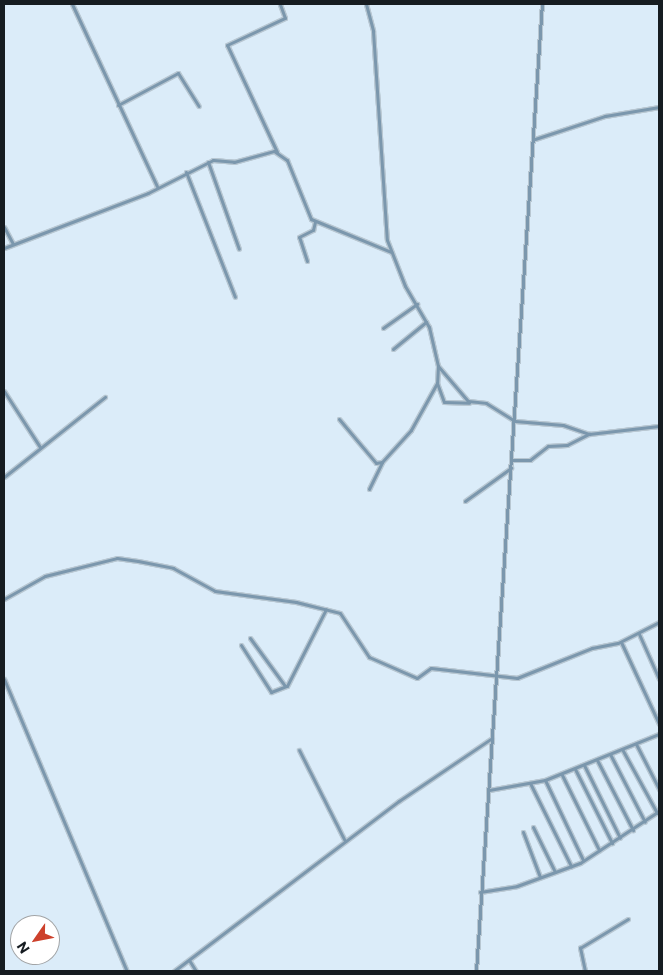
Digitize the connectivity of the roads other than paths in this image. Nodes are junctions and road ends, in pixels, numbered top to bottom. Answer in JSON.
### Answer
{"nodes":[{"id":1,"x":72,"y":4,"type":"edge"},
{"id":2,"x":280,"y":4,"type":"edge"},
{"id":3,"x":366,"y":4,"type":"edge"},
{"id":4,"x":542,"y":4,"type":"edge"},
{"id":5,"x":118,"y":105,"type":"junction"},
{"id":6,"x":199,"y":106,"type":"dead end"},
{"id":7,"x":659,"y":107,"type":"edge"},
{"id":8,"x":535,"y":139,"type":"junction"},
{"id":9,"x":277,"y":152,"type":"junction"},
{"id":10,"x":208,"y":162,"type":"junction"},
{"id":11,"x":186,"y":172,"type":"junction"},
{"id":12,"x":157,"y":186,"type":"junction"},
{"id":13,"x":315,"y":222,"type":"junction"},
{"id":14,"x":4,"y":227,"type":"edge"},
{"id":15,"x":13,"y":244,"type":"junction"},
{"id":16,"x":4,"y":248,"type":"edge"},
{"id":17,"x":239,"y":250,"type":"dead end"},
{"id":18,"x":391,"y":252,"type":"junction"},
{"id":19,"x":307,"y":261,"type":"dead end"},
{"id":20,"x":235,"y":297,"type":"dead end"},
{"id":21,"x":417,"y":304,"type":"junction"},
{"id":22,"x":426,"y":321,"type":"junction"},
{"id":23,"x":383,"y":328,"type":"dead end"},
{"id":24,"x":393,"y":349,"type":"dead end"},
{"id":25,"x":438,"y":366,"type":"junction"},
{"id":26,"x":437,"y":383,"type":"junction"},
{"id":27,"x":4,"y":391,"type":"edge"},
{"id":28,"x":105,"y":397,"type":"dead end"},
{"id":29,"x":471,"y":402,"type":"junction"},
{"id":30,"x":339,"y":418,"type":"dead end"},
{"id":31,"x":515,"y":421,"type":"junction"},
{"id":32,"x":659,"y":426,"type":"edge"},
{"id":33,"x":589,"y":434,"type":"junction"},
{"id":34,"x":40,"y":447,"type":"junction"},
{"id":35,"x":512,"y":460,"type":"junction"},
{"id":36,"x":382,"y":462,"type":"junction"},
{"id":37,"x":511,"y":468,"type":"junction"},
{"id":38,"x":4,"y":477,"type":"edge"},
{"id":39,"x":369,"y":489,"type":"dead end"},
{"id":40,"x":465,"y":501,"type":"dead end"},
{"id":41,"x":4,"y":599,"type":"edge"},
{"id":42,"x":326,"y":609,"type":"junction"},
{"id":43,"x":658,"y":624,"type":"edge"},
{"id":44,"x":639,"y":634,"type":"junction"},
{"id":45,"x":250,"y":638,"type":"dead end"},
{"id":46,"x":621,"y":642,"type":"junction"},
{"id":47,"x":241,"y":645,"type":"dead end"},
{"id":48,"x":497,"y":674,"type":"junction"},
{"id":49,"x":4,"y":679,"type":"edge"},
{"id":50,"x":659,"y":679,"type":"edge"},
{"id":51,"x":285,"y":686,"type":"junction"},
{"id":52,"x":659,"y":724,"type":"edge"},
{"id":53,"x":659,"y":734,"type":"edge"},
{"id":54,"x":492,"y":738,"type":"junction"},
{"id":55,"x":636,"y":744,"type":"junction"},
{"id":56,"x":622,"y":749,"type":"junction"},
{"id":57,"x":299,"y":750,"type":"dead end"},
{"id":58,"x":610,"y":754,"type":"junction"},
{"id":59,"x":597,"y":760,"type":"junction"},
{"id":60,"x":584,"y":765,"type":"junction"},
{"id":61,"x":575,"y":769,"type":"junction"},
{"id":62,"x":562,"y":774,"type":"junction"},
{"id":63,"x":545,"y":780,"type":"junction"},
{"id":64,"x":530,"y":783,"type":"junction"},
{"id":65,"x":659,"y":789,"type":"edge"},
{"id":66,"x":489,"y":790,"type":"junction"},
{"id":67,"x":658,"y":812,"type":"edge"},
{"id":68,"x":645,"y":822,"type":"junction"},
{"id":69,"x":533,"y":827,"type":"dead end"},
{"id":70,"x":633,"y":830,"type":"junction"},
{"id":71,"x":523,"y":832,"type":"dead end"},
{"id":72,"x":620,"y":838,"type":"junction"},
{"id":73,"x":345,"y":841,"type":"junction"},
{"id":74,"x":612,"y":843,"type":"junction"},
{"id":75,"x":599,"y":850,"type":"junction"},
{"id":76,"x":583,"y":860,"type":"junction"},
{"id":77,"x":571,"y":866,"type":"junction"},
{"id":78,"x":554,"y":872,"type":"junction"},
{"id":79,"x":540,"y":877,"type":"junction"},
{"id":80,"x":480,"y":892,"type":"junction"},
{"id":81,"x":628,"y":920,"type":"dead end"},
{"id":82,"x":189,"y":960,"type":"junction"},
{"id":83,"x":127,"y":971,"type":"edge"},
{"id":84,"x":174,"y":971,"type":"edge"},
{"id":85,"x":196,"y":971,"type":"edge"},
{"id":86,"x":476,"y":971,"type":"edge"},
{"id":87,"x":585,"y":971,"type":"edge"}],
"edges":[{"from":1,"to":5,"type":"street"},
{"from":2,"to":9,"type":"street"},
{"from":3,"to":18,"type":"street"},
{"from":4,"to":8,"type":"street"},
{"from":5,"to":6,"type":"street"},
{"from":5,"to":12,"type":"street"},
{"from":7,"to":8,"type":"street"},
{"from":8,"to":31,"type":"street"},
{"from":9,"to":10,"type":"street"},
{"from":9,"to":13,"type":"street"},
{"from":10,"to":11,"type":"street"},
{"from":10,"to":17,"type":"street"},
{"from":11,"to":12,"type":"street"},
{"from":11,"to":20,"type":"street"},
{"from":12,"to":15,"type":"street"},
{"from":13,"to":18,"type":"street"},
{"from":13,"to":19,"type":"street"},
{"from":14,"to":15,"type":"street"},
{"from":15,"to":16,"type":"street"},
{"from":18,"to":21,"type":"street"},
{"from":21,"to":22,"type":"street"},
{"from":21,"to":23,"type":"street"},
{"from":22,"to":24,"type":"street"},
{"from":22,"to":25,"type":"street"},
{"from":25,"to":26,"type":"street"},
{"from":25,"to":29,"type":"street"},
{"from":26,"to":29,"type":"street"},
{"from":26,"to":36,"type":"street"},
{"from":27,"to":34,"type":"street"},
{"from":28,"to":34,"type":"street"},
{"from":29,"to":31,"type":"street"},
{"from":30,"to":36,"type":"street"},
{"from":31,"to":33,"type":"street"},
{"from":31,"to":35,"type":"street"},
{"from":32,"to":33,"type":"street"},
{"from":33,"to":35,"type":"street"},
{"from":34,"to":38,"type":"street"},
{"from":35,"to":37,"type":"street"},
{"from":36,"to":39,"type":"street"},
{"from":37,"to":40,"type":"street"},
{"from":37,"to":48,"type":"street"},
{"from":41,"to":42,"type":"street"},
{"from":42,"to":48,"type":"street"},
{"from":42,"to":51,"type":"street"},
{"from":43,"to":44,"type":"street"},
{"from":44,"to":46,"type":"street"},
{"from":44,"to":50,"type":"street"},
{"from":45,"to":51,"type":"street"},
{"from":46,"to":48,"type":"street"},
{"from":46,"to":52,"type":"street"},
{"from":47,"to":51,"type":"street"},
{"from":48,"to":54,"type":"street"},
{"from":49,"to":83,"type":"street"},
{"from":53,"to":55,"type":"street"},
{"from":54,"to":66,"type":"street"},
{"from":54,"to":73,"type":"street"},
{"from":55,"to":56,"type":"street"},
{"from":55,"to":65,"type":"street"},
{"from":56,"to":58,"type":"street"},
{"from":56,"to":67,"type":"street"},
{"from":57,"to":73,"type":"street"},
{"from":58,"to":59,"type":"street"},
{"from":58,"to":68,"type":"street"},
{"from":59,"to":60,"type":"street"},
{"from":59,"to":70,"type":"street"},
{"from":60,"to":61,"type":"street"},
{"from":60,"to":72,"type":"street"},
{"from":61,"to":62,"type":"street"},
{"from":61,"to":74,"type":"street"},
{"from":62,"to":63,"type":"street"},
{"from":62,"to":75,"type":"street"},
{"from":63,"to":64,"type":"street"},
{"from":63,"to":76,"type":"street"},
{"from":64,"to":66,"type":"street"},
{"from":64,"to":77,"type":"street"},
{"from":66,"to":80,"type":"street"},
{"from":67,"to":68,"type":"street"},
{"from":68,"to":70,"type":"street"},
{"from":69,"to":78,"type":"street"},
{"from":70,"to":72,"type":"street"},
{"from":71,"to":79,"type":"street"},
{"from":72,"to":74,"type":"street"},
{"from":73,"to":82,"type":"street"},
{"from":74,"to":75,"type":"street"},
{"from":75,"to":76,"type":"street"},
{"from":76,"to":77,"type":"street"},
{"from":77,"to":78,"type":"street"},
{"from":78,"to":79,"type":"street"},
{"from":79,"to":80,"type":"street"},
{"from":80,"to":86,"type":"street"},
{"from":81,"to":87,"type":"street"},
{"from":82,"to":84,"type":"street"},
{"from":82,"to":85,"type":"street"}]}
